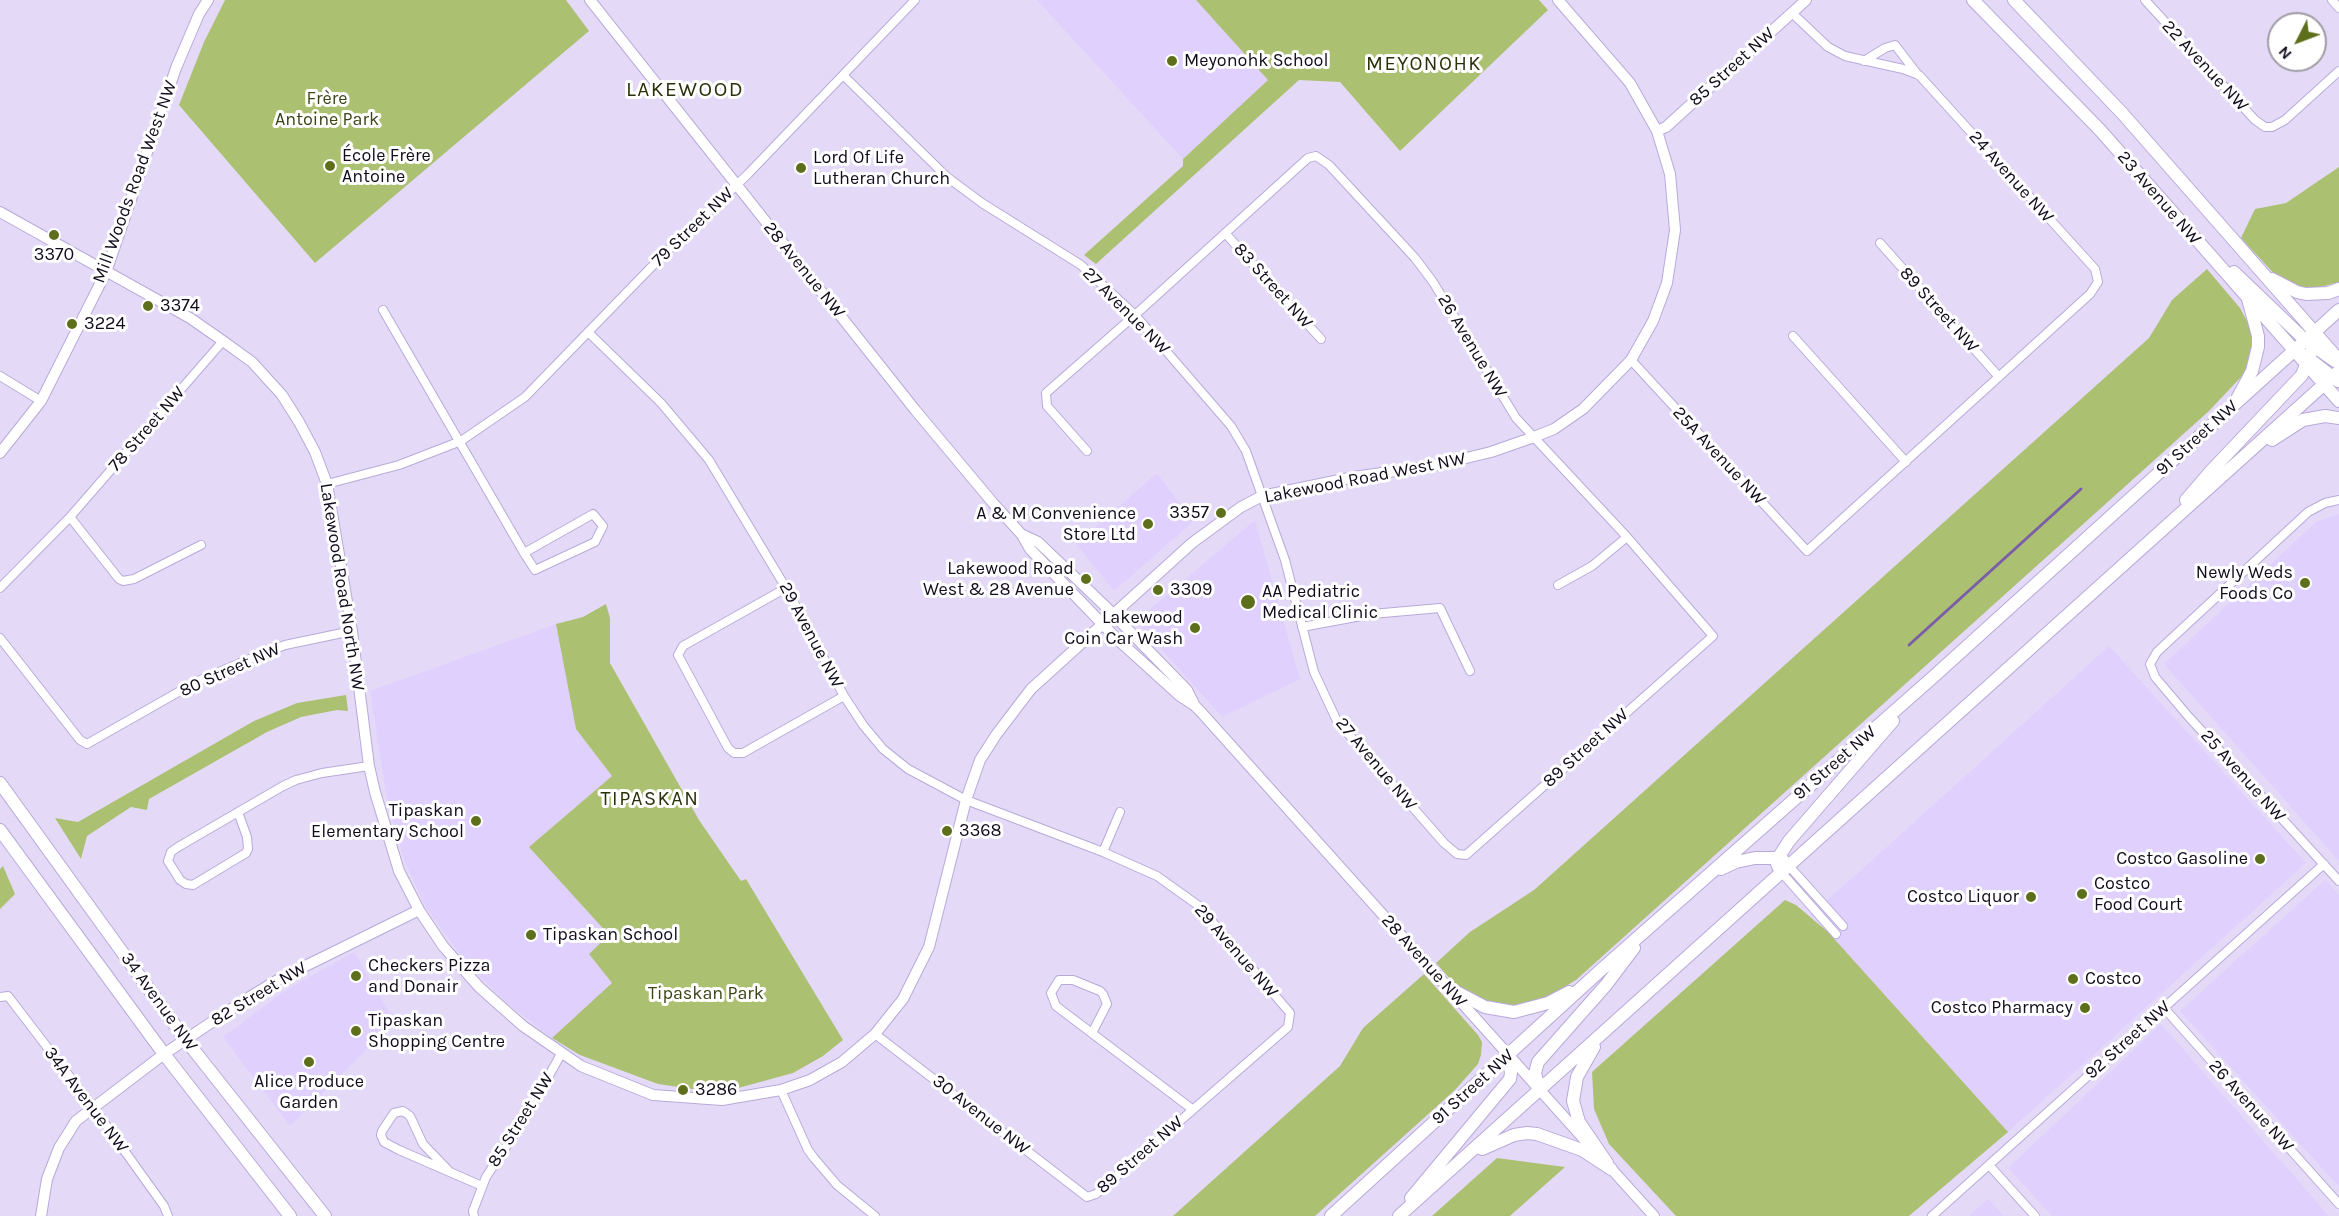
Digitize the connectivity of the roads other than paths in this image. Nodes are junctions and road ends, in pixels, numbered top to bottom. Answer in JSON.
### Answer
{"nodes":[{"id":1,"x":208,"y":0,"type":"edge"},
{"id":2,"x":590,"y":0,"type":"edge"},
{"id":3,"x":915,"y":0,"type":"edge"},
{"id":4,"x":1558,"y":0,"type":"edge"},
{"id":5,"x":1806,"y":0,"type":"edge"},
{"id":6,"x":1973,"y":0,"type":"edge"},
{"id":7,"x":2014,"y":0,"type":"edge"},
{"id":8,"x":2145,"y":0,"type":"edge"},
{"id":9,"x":2332,"y":0,"type":"edge"},
{"id":10,"x":2339,"y":8,"type":"edge"},
{"id":11,"x":1792,"y":13,"type":"junction"},
{"id":12,"x":1864,"y":61,"type":"junction"},
{"id":13,"x":2339,"y":71,"type":"edge"},
{"id":14,"x":843,"y":75,"type":"junction"},
{"id":15,"x":1919,"y":75,"type":"junction"},
{"id":16,"x":1657,"y":131,"type":"junction"},
{"id":17,"x":1316,"y":156,"type":"joint"},
{"id":18,"x":736,"y":186,"type":"junction"},
{"id":19,"x":2170,"y":211,"type":"junction"},
{"id":20,"x":0,"y":213,"type":"edge"},
{"id":21,"x":1224,"y":233,"type":"junction"},
{"id":22,"x":1880,"y":243,"type":"dead end"},
{"id":23,"x":106,"y":272,"type":"junction"},
{"id":24,"x":2263,"y":274,"type":"junction"},
{"id":25,"x":2339,"y":289,"type":"edge"},
{"id":26,"x":2247,"y":298,"type":"junction"},
{"id":27,"x":383,"y":310,"type":"dead end"},
{"id":28,"x":2339,"y":310,"type":"edge"},
{"id":29,"x":1135,"y":315,"type":"junction"},
{"id":30,"x":588,"y":332,"type":"junction"},
{"id":31,"x":1793,"y":336,"type":"dead end"},
{"id":32,"x":1321,"y":339,"type":"dead end"},
{"id":33,"x":224,"y":341,"type":"junction"},
{"id":34,"x":2310,"y":348,"type":"junction"},
{"id":35,"x":2294,"y":350,"type":"junction"},
{"id":36,"x":1631,"y":360,"type":"junction"},
{"id":37,"x":2334,"y":366,"type":"edge"},
{"id":38,"x":0,"y":376,"type":"edge"},
{"id":39,"x":1999,"y":377,"type":"junction"},
{"id":40,"x":2339,"y":400,"type":"edge"},
{"id":41,"x":40,"y":401,"type":"junction"},
{"id":42,"x":2233,"y":407,"type":"junction"},
{"id":43,"x":2339,"y":418,"type":"edge"},
{"id":44,"x":1534,"y":437,"type":"junction"},
{"id":45,"x":461,"y":441,"type":"junction"},
{"id":46,"x":1087,"y":451,"type":"dead end"},
{"id":47,"x":0,"y":453,"type":"edge"},
{"id":48,"x":1906,"y":462,"type":"junction"},
{"id":49,"x":2233,"y":466,"type":"junction"},
{"id":50,"x":327,"y":484,"type":"junction"},
{"id":51,"x":1262,"y":495,"type":"junction"},
{"id":52,"x":2339,"y":500,"type":"edge"},
{"id":53,"x":70,"y":517,"type":"junction"},
{"id":54,"x":2159,"y":533,"type":"junction"},
{"id":55,"x":1022,"y":535,"type":"junction"},
{"id":56,"x":1627,"y":537,"type":"junction"},
{"id":57,"x":201,"y":545,"type":"dead end"},
{"id":58,"x":524,"y":553,"type":"junction"},
{"id":59,"x":1558,"y":585,"type":"dead end"},
{"id":60,"x":0,"y":588,"type":"edge"},
{"id":61,"x":786,"y":588,"type":"junction"},
{"id":62,"x":1114,"y":614,"type":"junction"},
{"id":63,"x":1102,"y":624,"type":"junction"},
{"id":64,"x":1302,"y":627,"type":"junction"},
{"id":65,"x":352,"y":631,"type":"junction"},
{"id":66,"x":1713,"y":636,"type":"joint"},
{"id":67,"x":0,"y":638,"type":"edge"},
{"id":68,"x":1470,"y":671,"type":"dead end"},
{"id":69,"x":1932,"y":678,"type":"junction"},
{"id":70,"x":844,"y":696,"type":"junction"},
{"id":71,"x":1194,"y":705,"type":"junction"},
{"id":72,"x":369,"y":766,"type":"junction"},
{"id":73,"x":0,"y":783,"type":"edge"},
{"id":74,"x":966,"y":800,"type":"junction"},
{"id":75,"x":238,"y":812,"type":"junction"},
{"id":76,"x":1120,"y":812,"type":"dead end"},
{"id":77,"x":0,"y":830,"type":"edge"},
{"id":78,"x":1103,"y":852,"type":"junction"},
{"id":79,"x":1457,"y":854,"type":"joint"},
{"id":80,"x":1778,"y":858,"type":"junction"},
{"id":81,"x":2324,"y":864,"type":"junction"},
{"id":82,"x":1786,"y":870,"type":"junction"},
{"id":83,"x":2339,"y":881,"type":"edge"},
{"id":84,"x":1683,"y":897,"type":"junction"},
{"id":85,"x":419,"y":910,"type":"junction"},
{"id":86,"x":1843,"y":926,"type":"dead end"},
{"id":87,"x":1650,"y":928,"type":"junction"},
{"id":88,"x":1836,"y":934,"type":"dead end"},
{"id":89,"x":1602,"y":969,"type":"junction"},
{"id":90,"x":1449,"y":988,"type":"junction"},
{"id":91,"x":4,"y":996,"type":"edge"},
{"id":92,"x":2164,"y":1008,"type":"junction"},
{"id":93,"x":1288,"y":1027,"type":"joint"},
{"id":94,"x":1092,"y":1033,"type":"junction"},
{"id":95,"x":875,"y":1034,"type":"junction"},
{"id":96,"x":1602,"y":1034,"type":"junction"},
{"id":97,"x":185,"y":1039,"type":"junction"},
{"id":98,"x":164,"y":1054,"type":"junction"},
{"id":99,"x":561,"y":1054,"type":"junction"},
{"id":100,"x":1508,"y":1055,"type":"junction"},
{"id":101,"x":781,"y":1090,"type":"junction"},
{"id":102,"x":1540,"y":1091,"type":"junction"},
{"id":103,"x":722,"y":1100,"type":"joint"},
{"id":104,"x":93,"y":1107,"type":"junction"},
{"id":105,"x":1192,"y":1109,"type":"junction"},
{"id":106,"x":1463,"y":1159,"type":"junction"},
{"id":107,"x":1989,"y":1165,"type":"junction"},
{"id":108,"x":1611,"y":1168,"type":"junction"},
{"id":109,"x":449,"y":1171,"type":"junction"},
{"id":110,"x":482,"y":1186,"type":"junction"},
{"id":111,"x":1087,"y":1197,"type":"joint"},
{"id":112,"x":2339,"y":1204,"type":"edge"},
{"id":113,"x":1400,"y":1215,"type":"edge"},
{"id":114,"x":41,"y":1216,"type":"edge"},
{"id":115,"x":168,"y":1216,"type":"edge"},
{"id":116,"x":290,"y":1216,"type":"edge"},
{"id":117,"x":325,"y":1216,"type":"edge"},
{"id":118,"x":474,"y":1216,"type":"edge"},
{"id":119,"x":875,"y":1216,"type":"edge"},
{"id":120,"x":1331,"y":1216,"type":"edge"},
{"id":121,"x":1654,"y":1216,"type":"edge"},
{"id":122,"x":1932,"y":1216,"type":"edge"},
{"id":123,"x":2035,"y":1216,"type":"edge"}],
"edges":[{"from":1,"to":23,"type":"street","name":"Mill Woods Road West NW"},
{"from":2,"to":18,"type":"street","name":"28 Avenue NW"},
{"from":3,"to":14,"type":"street","name":"79 Street NW"},
{"from":4,"to":16,"type":"street","name":"Lakewood Road West NW"},
{"from":5,"to":11,"type":"street","name":"85 Street NW"},
{"from":6,"to":19,"type":"main road","name":"23 Avenue NW"},
{"from":7,"to":24,"type":"main road","name":"23 Avenue NW"},
{"from":8,"to":13,"type":"street","name":"22 Avenue NW"},
{"from":9,"to":10,"type":"street"},
{"from":11,"to":12,"type":"street"},
{"from":11,"to":16,"type":"street","name":"85 Street NW"},
{"from":12,"to":15,"type":"street"},
{"from":12,"to":15,"type":"street","name":"24 Avenue NW"},
{"from":14,"to":18,"type":"street","name":"79 Street NW"},
{"from":14,"to":29,"type":"street","name":"27 Avenue NW"},
{"from":15,"to":39,"type":"street","name":"24 Avenue NW"},
{"from":16,"to":36,"type":"street","name":"Lakewood Road West NW"},
{"from":17,"to":21,"type":"street","name":"83 Street NW"},
{"from":17,"to":44,"type":"street","name":"26 Avenue NW"},
{"from":18,"to":30,"type":"street","name":"79 Street NW"},
{"from":18,"to":55,"type":"street","name":"28 Avenue NW"},
{"from":19,"to":26,"type":"main road","name":"23 Avenue NW"},
{"from":19,"to":34,"type":"main road"},
{"from":20,"to":23,"type":"street","name":"Lakewood Road North NW"},
{"from":21,"to":29,"type":"street","name":"83 Street NW"},
{"from":21,"to":32,"type":"street","name":"83 Street NW"},
{"from":22,"to":39,"type":"street","name":"89 Street NW"},
{"from":23,"to":33,"type":"street","name":"Lakewood Road North NW"},
{"from":23,"to":41,"type":"street","name":"Mill Woods Road West NW"},
{"from":24,"to":25,"type":"main road"},
{"from":24,"to":34,"type":"main road","name":"23 Avenue NW"},
{"from":26,"to":35,"type":"main road","name":"23 Avenue NW"},
{"from":26,"to":42,"type":"main road"},
{"from":27,"to":45,"type":"street"},
{"from":28,"to":34,"type":"main road"},
{"from":29,"to":46,"type":"street","name":"83 Street NW"},
{"from":29,"to":51,"type":"street","name":"27 Avenue NW"},
{"from":30,"to":45,"type":"street","name":"79 Street NW"},
{"from":30,"to":61,"type":"street","name":"29 Avenue NW"},
{"from":31,"to":48,"type":"street"},
{"from":33,"to":50,"type":"street","name":"Lakewood Road North NW"},
{"from":33,"to":53,"type":"street","name":"78 Street NW"},
{"from":34,"to":35,"type":"main road"},
{"from":34,"to":37,"type":"main road"},
{"from":34,"to":37,"type":"main road","name":"23 Avenue NW"},
{"from":34,"to":54,"type":"main road"},
{"from":35,"to":42,"type":"main road","name":"91 Street NW"},
{"from":36,"to":44,"type":"street","name":"Lakewood Road West NW"},
{"from":36,"to":48,"type":"street","name":"25A Avenue NW"},
{"from":37,"to":40,"type":"main road","name":"23 Avenue NW"},
{"from":37,"to":49,"type":"main road"},
{"from":38,"to":41,"type":"street"},
{"from":39,"to":48,"type":"street"},
{"from":41,"to":47,"type":"street","name":"Mill Woods Road West NW"},
{"from":42,"to":69,"type":"main road","name":"91 Street NW"},
{"from":43,"to":49,"type":"main road"},
{"from":44,"to":51,"type":"street","name":"Lakewood Road West NW"},
{"from":44,"to":56,"type":"street","name":"26 Avenue NW"},
{"from":45,"to":50,"type":"street","name":"79 Street NW"},
{"from":45,"to":58,"type":"street"},
{"from":49,"to":54,"type":"main road"},
{"from":50,"to":65,"type":"street","name":"Lakewood Road North NW"},
{"from":51,"to":62,"type":"street","name":"Lakewood Road West NW"},
{"from":51,"to":64,"type":"street","name":"27 Avenue NW"},
{"from":52,"to":81,"type":"street","name":"25 Avenue NW"},
{"from":53,"to":57,"type":"street"},
{"from":53,"to":60,"type":"street","name":"78 Street NW"},
{"from":54,"to":82,"type":"main road"},
{"from":55,"to":62,"type":"street","name":"28 Avenue NW"},
{"from":55,"to":63,"type":"street","name":"28 Avenue NW"},
{"from":56,"to":59,"type":"street"},
{"from":56,"to":66,"type":"street","name":"26 Avenue NW"},
{"from":58,"to":58,"type":"street"},
{"from":61,"to":70,"type":"street","name":"29 Avenue NW"},
{"from":61,"to":70,"type":"street"},
{"from":62,"to":63,"type":"street","name":"Lakewood Road West NW"},
{"from":62,"to":71,"type":"street","name":"28 Avenue NW"},
{"from":63,"to":71,"type":"street","name":"28 Avenue NW"},
{"from":63,"to":74,"type":"street","name":"Lakewood Road West NW"},
{"from":64,"to":68,"type":"street"},
{"from":64,"to":79,"type":"street","name":"27 Avenue NW"},
{"from":65,"to":67,"type":"street","name":"80 Street NW"},
{"from":65,"to":72,"type":"street","name":"Lakewood Road North NW"},
{"from":66,"to":79,"type":"street","name":"89 Street NW"},
{"from":69,"to":80,"type":"main road"},
{"from":69,"to":84,"type":"main road","name":"91 Street NW"},
{"from":70,"to":74,"type":"street","name":"29 Avenue NW"},
{"from":71,"to":90,"type":"street","name":"28 Avenue NW"},
{"from":72,"to":75,"type":"street"},
{"from":72,"to":85,"type":"street","name":"Lakewood Road North NW"},
{"from":73,"to":97,"type":"main road","name":"34 Avenue NW"},
{"from":74,"to":78,"type":"street","name":"29 Avenue NW"},
{"from":74,"to":95,"type":"street","name":"Lakewood Road West NW"},
{"from":75,"to":75,"type":"street"},
{"from":76,"to":78,"type":"street"},
{"from":77,"to":98,"type":"main road","name":"34 Avenue NW"},
{"from":78,"to":93,"type":"street","name":"29 Avenue NW"},
{"from":80,"to":82,"type":"main road"},
{"from":80,"to":84,"type":"main road"},
{"from":81,"to":83,"type":"street","name":"25 Avenue NW"},
{"from":81,"to":92,"type":"street","name":"92 Street NW"},
{"from":82,"to":86,"type":"street"},
{"from":82,"to":88,"type":"street"},
{"from":82,"to":96,"type":"main road"},
{"from":84,"to":87,"type":"main road","name":"91 Street NW"},
{"from":85,"to":97,"type":"street","name":"82 Street NW"},
{"from":85,"to":99,"type":"street","name":"Lakewood Road North NW"},
{"from":87,"to":89,"type":"main road","name":"91 Street NW"},
{"from":87,"to":102,"type":"main road"},
{"from":89,"to":90,"type":"main road"},
{"from":89,"to":100,"type":"main road","name":"91 Street NW"},
{"from":90,"to":100,"type":"street","name":"28 Avenue NW"},
{"from":91,"to":104,"type":"street","name":"34A Avenue NW"},
{"from":92,"to":107,"type":"street","name":"92 Street NW"},
{"from":92,"to":112,"type":"street","name":"26 Avenue NW"},
{"from":93,"to":105,"type":"street","name":"89 Street NW"},
{"from":94,"to":94,"type":"street","name":"89 Street NW"},
{"from":94,"to":105,"type":"street","name":"89 Street NW"},
{"from":95,"to":101,"type":"street","name":"Lakewood Road West NW"},
{"from":95,"to":111,"type":"street","name":"30 Avenue NW"},
{"from":96,"to":102,"type":"main road"},
{"from":96,"to":108,"type":"main road"},
{"from":97,"to":98,"type":"street","name":"82 Street NW"},
{"from":97,"to":117,"type":"main road","name":"34 Avenue NW"},
{"from":98,"to":104,"type":"street","name":"82 Street NW"},
{"from":98,"to":116,"type":"main road","name":"34 Avenue NW"},
{"from":99,"to":103,"type":"street","name":"Lakewood Road North NW"},
{"from":99,"to":110,"type":"street","name":"85 Street NW"},
{"from":100,"to":102,"type":"street","name":"28 Avenue NW"},
{"from":100,"to":113,"type":"main road"},
{"from":100,"to":120,"type":"main road","name":"91 Street NW"},
{"from":101,"to":103,"type":"street","name":"Lakewood Road West NW"},
{"from":101,"to":119,"type":"street"},
{"from":102,"to":106,"type":"main road"},
{"from":102,"to":108,"type":"street","name":"28 Avenue NW"},
{"from":104,"to":114,"type":"street","name":"82 Street NW"},
{"from":104,"to":115,"type":"street","name":"34A Avenue NW"},
{"from":105,"to":111,"type":"street","name":"89 Street NW"},
{"from":106,"to":108,"type":"main road"},
{"from":106,"to":113,"type":"main road"},
{"from":107,"to":122,"type":"street","name":"92 Street NW"},
{"from":107,"to":123,"type":"street"},
{"from":108,"to":121,"type":"street","name":"28 Avenue NW"},
{"from":109,"to":109,"type":"street","name":"85 Street NW"},
{"from":109,"to":110,"type":"street","name":"85 Street NW"},
{"from":110,"to":118,"type":"street","name":"85 Street NW"}]}
